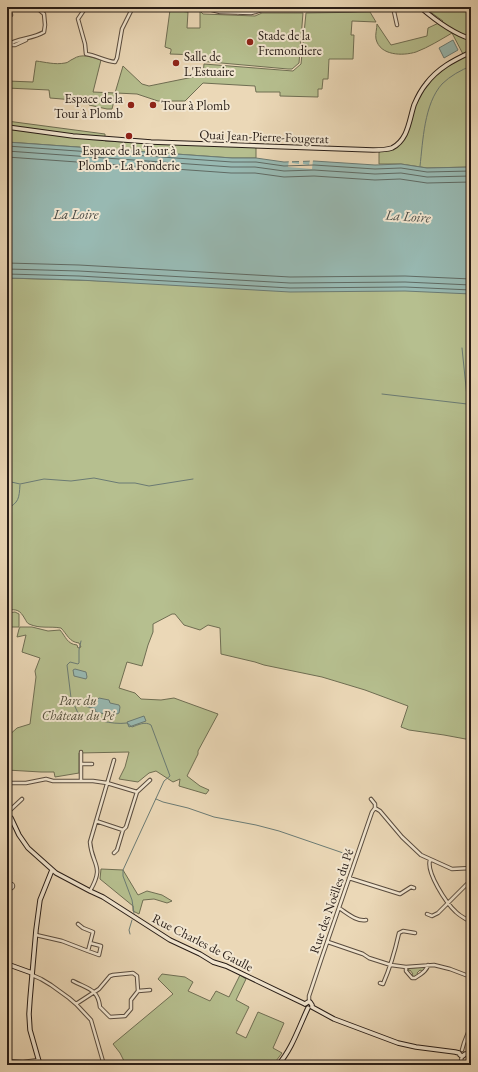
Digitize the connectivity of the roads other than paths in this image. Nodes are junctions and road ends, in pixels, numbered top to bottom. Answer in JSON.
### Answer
{"nodes":[{"id":1,"x":8,"y":7,"type":"edge"},
{"id":2,"x":36,"y":7,"type":"edge"},
{"id":3,"x":86,"y":7,"type":"edge"},
{"id":4,"x":133,"y":7,"type":"edge"},
{"id":5,"x":176,"y":7,"type":"edge"},
{"id":6,"x":181,"y":7,"type":"edge"},
{"id":7,"x":221,"y":7,"type":"edge"},
{"id":8,"x":239,"y":7,"type":"edge"},
{"id":9,"x":256,"y":7,"type":"edge"},
{"id":10,"x":381,"y":7,"type":"edge"},
{"id":11,"x":393,"y":7,"type":"edge"},
{"id":12,"x":420,"y":7,"type":"edge"},
{"id":13,"x":204,"y":8,"type":"edge"},
{"id":14,"x":277,"y":9,"type":"edge"},
{"id":15,"x":301,"y":9,"type":"edge"},
{"id":16,"x":352,"y":9,"type":"edge"},
{"id":17,"x":220,"y":12,"type":"junction"},
{"id":18,"x":256,"y":12,"type":"junction"},
{"id":19,"x":238,"y":13,"type":"junction"},
{"id":20,"x":7,"y":16,"type":"edge"},
{"id":21,"x":397,"y":25,"type":"dead end"},
{"id":22,"x":33,"y":37,"type":"junction"},
{"id":23,"x":471,"y":40,"type":"edge"},
{"id":24,"x":471,"y":52,"type":"edge"},
{"id":25,"x":7,"y":127,"type":"edge"},
{"id":26,"x":81,"y":752,"type":"dead end"},
{"id":27,"x":114,"y":760,"type":"dead end"},
{"id":28,"x":81,"y":764,"type":"junction"},
{"id":29,"x":92,"y":764,"type":"dead end"},
{"id":30,"x":150,"y":780,"type":"dead end"},
{"id":31,"x":81,"y":781,"type":"junction"},
{"id":32,"x":7,"y":783,"type":"edge"},
{"id":33,"x":107,"y":783,"type":"junction"},
{"id":34,"x":137,"y":792,"type":"junction"},
{"id":35,"x":22,"y":799,"type":"dead end"},
{"id":36,"x":371,"y":799,"type":"dead end"},
{"id":37,"x":7,"y":802,"type":"edge"},
{"id":38,"x":376,"y":808,"type":"junction"},
{"id":39,"x":7,"y":814,"type":"edge"},
{"id":40,"x":96,"y":821,"type":"junction"},
{"id":41,"x":123,"y":830,"type":"junction"},
{"id":42,"x":114,"y":853,"type":"dead end"},
{"id":43,"x":430,"y":860,"type":"junction"},
{"id":44,"x":471,"y":868,"type":"edge"},
{"id":45,"x":52,"y":870,"type":"junction"},
{"id":46,"x":349,"y":878,"type":"junction"},
{"id":47,"x":471,"y":880,"type":"edge"},
{"id":48,"x":9,"y":886,"type":"edge"},
{"id":49,"x":414,"y":888,"type":"dead end"},
{"id":50,"x":90,"y":892,"type":"junction"},
{"id":51,"x":7,"y":902,"type":"edge"},
{"id":52,"x":448,"y":903,"type":"junction"},
{"id":53,"x":339,"y":908,"type":"junction"},
{"id":54,"x":427,"y":914,"type":"dead end"},
{"id":55,"x":366,"y":920,"type":"dead end"},
{"id":56,"x":471,"y":922,"type":"edge"},
{"id":57,"x":78,"y":924,"type":"dead end"},
{"id":58,"x":416,"y":933,"type":"dead end"},
{"id":59,"x":35,"y":935,"type":"junction"},
{"id":60,"x":328,"y":942,"type":"junction"},
{"id":61,"x":90,"y":943,"type":"junction"},
{"id":62,"x":88,"y":951,"type":"junction"},
{"id":63,"x":7,"y":964,"type":"edge"},
{"id":64,"x":391,"y":965,"type":"junction"},
{"id":65,"x":428,"y":965,"type":"junction"},
{"id":66,"x":406,"y":967,"type":"junction"},
{"id":67,"x":32,"y":974,"type":"junction"},
{"id":68,"x":471,"y":977,"type":"edge"},
{"id":69,"x":73,"y":981,"type":"dead end"},
{"id":70,"x":380,"y":983,"type":"dead end"},
{"id":71,"x":150,"y":990,"type":"dead end"},
{"id":72,"x":138,"y":991,"type":"junction"},
{"id":73,"x":95,"y":992,"type":"junction"},
{"id":74,"x":307,"y":1003,"type":"junction"},
{"id":75,"x":76,"y":1004,"type":"junction"},
{"id":76,"x":310,"y":1008,"type":"junction"},
{"id":77,"x":471,"y":1025,"type":"edge"},
{"id":78,"x":462,"y":1053,"type":"junction"},
{"id":79,"x":471,"y":1054,"type":"edge"},
{"id":80,"x":39,"y":1060,"type":"junction"},
{"id":81,"x":7,"y":1061,"type":"edge"},
{"id":82,"x":405,"y":1063,"type":"dead end"},
{"id":83,"x":40,"y":1065,"type":"edge"},
{"id":84,"x":104,"y":1065,"type":"edge"},
{"id":85,"x":278,"y":1065,"type":"edge"},
{"id":86,"x":410,"y":1065,"type":"edge"},
{"id":87,"x":414,"y":1065,"type":"edge"},
{"id":88,"x":460,"y":1065,"type":"edge"}],
"edges":[{"from":1,"to":20,"type":"street"},
{"from":2,"to":22,"type":"street"},
{"from":3,"to":4,"type":"street"},
{"from":5,"to":6,"type":"street"},
{"from":6,"to":13,"type":"street"},
{"from":7,"to":17,"type":"street"},
{"from":8,"to":19,"type":"street"},
{"from":9,"to":18,"type":"street"},
{"from":10,"to":16,"type":"street"},
{"from":11,"to":21,"type":"street"},
{"from":12,"to":23,"type":"main road"},
{"from":13,"to":17,"type":"street"},
{"from":14,"to":15,"type":"street"},
{"from":14,"to":18,"type":"street"},
{"from":15,"to":16,"type":"street"},
{"from":17,"to":19,"type":"street"},
{"from":18,"to":19,"type":"street"},
{"from":22,"to":22,"type":"street"},
{"from":24,"to":25,"type":"main road","name":"Quai Jean-Pierre-Fougerat"},
{"from":26,"to":28,"type":"street"},
{"from":27,"to":33,"type":"street"},
{"from":28,"to":29,"type":"street"},
{"from":28,"to":31,"type":"street"},
{"from":30,"to":34,"type":"street"},
{"from":31,"to":32,"type":"street"},
{"from":31,"to":33,"type":"street"},
{"from":32,"to":37,"type":"street"},
{"from":33,"to":34,"type":"street"},
{"from":33,"to":40,"type":"street"},
{"from":34,"to":41,"type":"street"},
{"from":35,"to":39,"type":"street"},
{"from":36,"to":38,"type":"street"},
{"from":38,"to":43,"type":"street"},
{"from":38,"to":46,"type":"street","name":"Rue des Noëlles du Pé"},
{"from":39,"to":45,"type":"main road","name":"Rue Charles de Gaulle"},
{"from":40,"to":41,"type":"street"},
{"from":40,"to":50,"type":"street"},
{"from":41,"to":42,"type":"street"},
{"from":43,"to":44,"type":"street"},
{"from":43,"to":52,"type":"street"},
{"from":45,"to":50,"type":"main road","name":"Rue Charles de Gaulle"},
{"from":45,"to":59,"type":"main road"},
{"from":46,"to":49,"type":"street"},
{"from":46,"to":53,"type":"street","name":"Rue des Noëlles du Pé"},
{"from":47,"to":52,"type":"street"},
{"from":48,"to":51,"type":"street"},
{"from":50,"to":74,"type":"main road","name":"Rue Charles de Gaulle"},
{"from":52,"to":54,"type":"street"},
{"from":52,"to":56,"type":"street"},
{"from":53,"to":55,"type":"street"},
{"from":53,"to":60,"type":"street","name":"Rue des Noëlles du Pé"},
{"from":57,"to":61,"type":"street"},
{"from":58,"to":64,"type":"street"},
{"from":59,"to":62,"type":"street"},
{"from":59,"to":67,"type":"main road"},
{"from":60,"to":64,"type":"street"},
{"from":60,"to":74,"type":"street","name":"Rue des Noëlles du Pé"},
{"from":61,"to":62,"type":"street"},
{"from":61,"to":62,"type":"street"},
{"from":63,"to":67,"type":"main road"},
{"from":64,"to":66,"type":"street"},
{"from":64,"to":70,"type":"street"},
{"from":65,"to":66,"type":"street"},
{"from":65,"to":66,"type":"street"},
{"from":65,"to":68,"type":"street"},
{"from":67,"to":75,"type":"street"},
{"from":67,"to":80,"type":"main road"},
{"from":69,"to":73,"type":"street"},
{"from":71,"to":72,"type":"street"},
{"from":72,"to":73,"type":"street"},
{"from":72,"to":73,"type":"street"},
{"from":73,"to":75,"type":"street"},
{"from":74,"to":76,"type":"main road"},
{"from":75,"to":84,"type":"street"},
{"from":76,"to":78,"type":"main road"},
{"from":76,"to":85,"type":"main road"},
{"from":77,"to":78,"type":"street"},
{"from":78,"to":79,"type":"main road"},
{"from":78,"to":88,"type":"street"},
{"from":80,"to":81,"type":"street"},
{"from":80,"to":83,"type":"main road"},
{"from":82,"to":86,"type":"street"},
{"from":86,"to":87,"type":"street"}]}
